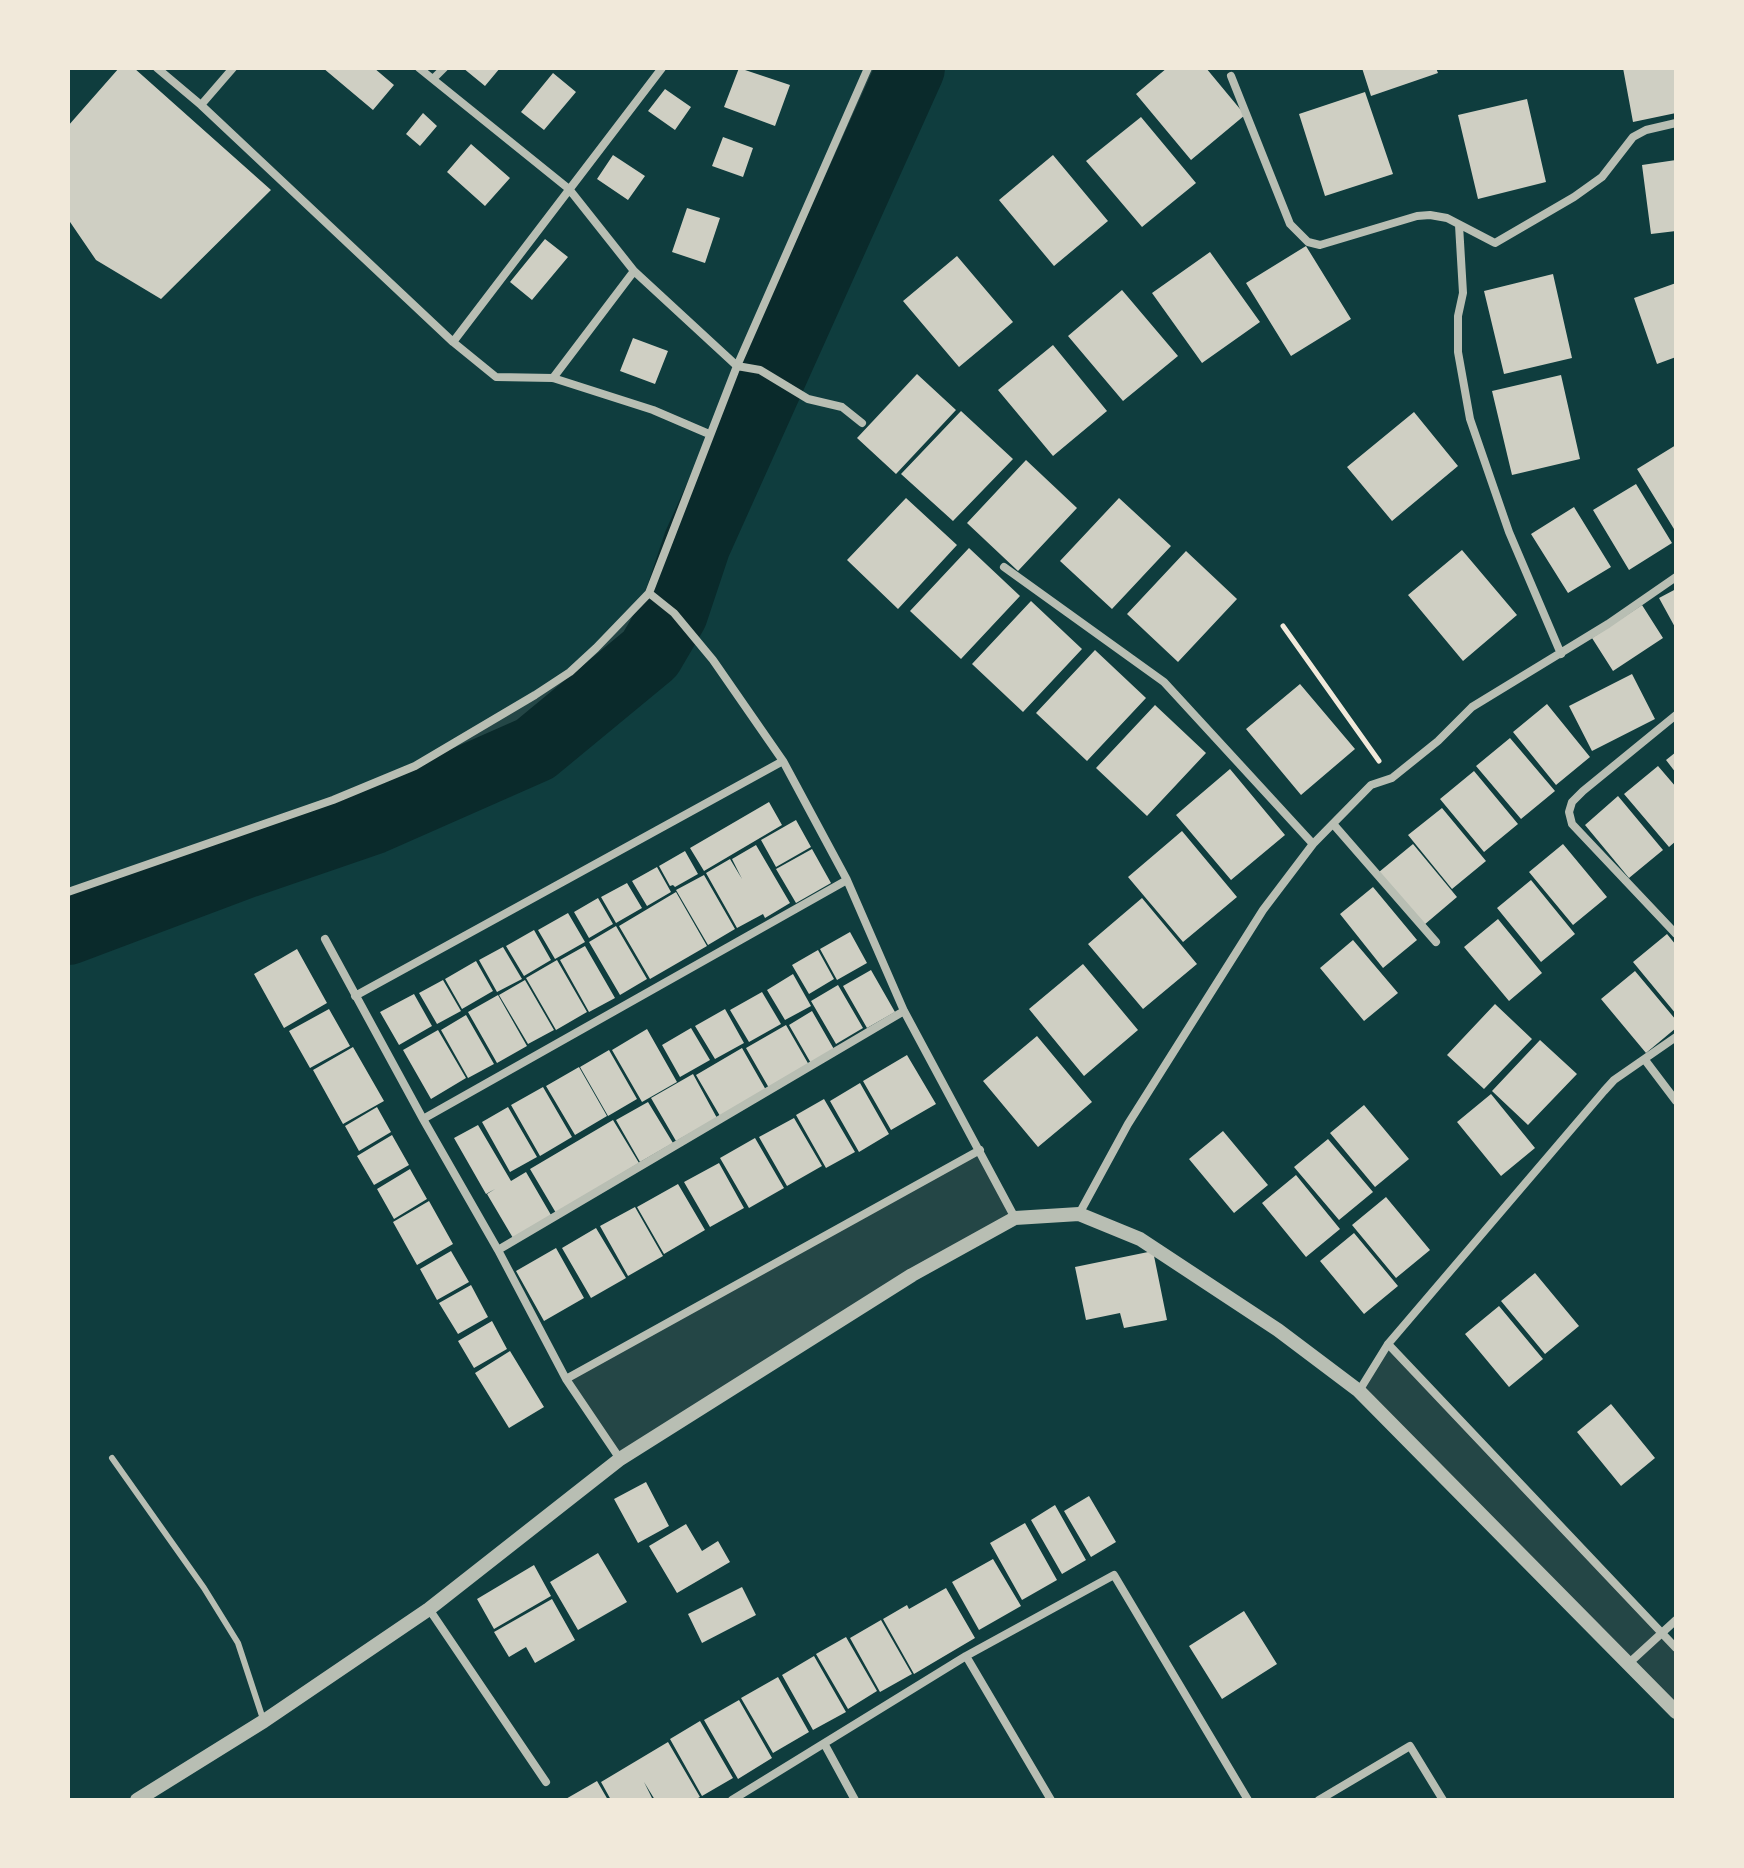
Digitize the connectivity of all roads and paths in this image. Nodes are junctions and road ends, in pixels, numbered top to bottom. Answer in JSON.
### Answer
{"nodes":[{"id":1,"x":157,"y":68,"type":"edge"},
{"id":2,"x":233,"y":68,"type":"edge"},
{"id":3,"x":419,"y":68,"type":"edge"},
{"id":4,"x":444,"y":68,"type":"edge"},
{"id":5,"x":662,"y":68,"type":"edge"},
{"id":6,"x":868,"y":68,"type":"edge"},
{"id":7,"x":1231,"y":76,"type":"dead end"},
{"id":8,"x":433,"y":79,"type":"junction"},
{"id":9,"x":201,"y":105,"type":"junction"},
{"id":10,"x":1676,"y":123,"type":"edge"},
{"id":11,"x":569,"y":189,"type":"junction"},
{"id":12,"x":1459,"y":225,"type":"junction"},
{"id":13,"x":634,"y":271,"type":"junction"},
{"id":14,"x":453,"y":342,"type":"junction"},
{"id":15,"x":737,"y":366,"type":"junction"},
{"id":16,"x":553,"y":378,"type":"junction"},
{"id":17,"x":862,"y":423,"type":"dead end"},
{"id":18,"x":709,"y":434,"type":"junction"},
{"id":19,"x":1004,"y":567,"type":"dead end"},
{"id":20,"x":1676,"y":577,"type":"edge"},
{"id":21,"x":649,"y":593,"type":"junction"},
{"id":22,"x":1283,"y":626,"type":"dead end"},
{"id":23,"x":1561,"y":654,"type":"junction"},
{"id":24,"x":1676,"y":715,"type":"edge"},
{"id":25,"x":783,"y":761,"type":"junction"},
{"id":26,"x":1392,"y":778,"type":"junction"},
{"id":27,"x":1334,"y":825,"type":"junction"},
{"id":28,"x":1313,"y":844,"type":"junction"},
{"id":29,"x":847,"y":880,"type":"junction"},
{"id":30,"x":68,"y":892,"type":"edge"},
{"id":31,"x":1676,"y":934,"type":"edge"},
{"id":32,"x":325,"y":939,"type":"dead end"},
{"id":33,"x":1436,"y":942,"type":"dead end"},
{"id":34,"x":355,"y":996,"type":"junction"},
{"id":35,"x":904,"y":1011,"type":"junction"},
{"id":36,"x":1676,"y":1037,"type":"edge"},
{"id":37,"x":1645,"y":1060,"type":"junction"},
{"id":38,"x":1676,"y":1101,"type":"edge"},
{"id":39,"x":423,"y":1119,"type":"junction"},
{"id":40,"x":980,"y":1150,"type":"junction"},
{"id":41,"x":1079,"y":1214,"type":"junction"},
{"id":42,"x":1015,"y":1218,"type":"junction"},
{"id":43,"x":498,"y":1250,"type":"junction"},
{"id":44,"x":1388,"y":1344,"type":"junction"},
{"id":45,"x":566,"y":1379,"type":"junction"},
{"id":46,"x":1359,"y":1391,"type":"junction"},
{"id":47,"x":112,"y":1458,"type":"dead end"},
{"id":48,"x":620,"y":1459,"type":"junction"},
{"id":49,"x":429,"y":1609,"type":"junction"},
{"id":50,"x":1676,"y":1620,"type":"edge"},
{"id":51,"x":1662,"y":1634,"type":"junction"},
{"id":52,"x":1676,"y":1648,"type":"edge"},
{"id":53,"x":966,"y":1656,"type":"junction"},
{"id":54,"x":1628,"y":1664,"type":"junction"},
{"id":55,"x":1676,"y":1712,"type":"edge"},
{"id":56,"x":264,"y":1721,"type":"junction"},
{"id":57,"x":825,"y":1745,"type":"junction"},
{"id":58,"x":546,"y":1782,"type":"dead end"},
{"id":59,"x":137,"y":1800,"type":"edge"},
{"id":60,"x":732,"y":1800,"type":"edge"},
{"id":61,"x":855,"y":1800,"type":"edge"},
{"id":62,"x":1051,"y":1800,"type":"edge"},
{"id":63,"x":1248,"y":1800,"type":"edge"},
{"id":64,"x":1319,"y":1800,"type":"edge"},
{"id":65,"x":1443,"y":1800,"type":"edge"}],
"edges":[{"from":1,"to":9,"type":"street"},
{"from":2,"to":9,"type":"street"},
{"from":3,"to":8,"type":"street"},
{"from":4,"to":8,"type":"street"},
{"from":5,"to":11,"type":"street"},
{"from":6,"to":15,"type":"street"},
{"from":7,"to":12,"type":"street"},
{"from":8,"to":11,"type":"street"},
{"from":9,"to":14,"type":"street"},
{"from":10,"to":12,"type":"street"},
{"from":11,"to":13,"type":"street"},
{"from":11,"to":14,"type":"street"},
{"from":12,"to":23,"type":"street"},
{"from":13,"to":15,"type":"street"},
{"from":13,"to":16,"type":"street"},
{"from":14,"to":16,"type":"street"},
{"from":15,"to":17,"type":"street"},
{"from":15,"to":18,"type":"street"},
{"from":16,"to":18,"type":"street"},
{"from":18,"to":21,"type":"street"},
{"from":19,"to":28,"type":"street"},
{"from":20,"to":23,"type":"street"},
{"from":21,"to":25,"type":"street"},
{"from":21,"to":30,"type":"street"},
{"from":22,"to":26,"type":"path"},
{"from":23,"to":26,"type":"street"},
{"from":24,"to":31,"type":"street"},
{"from":25,"to":29,"type":"street"},
{"from":25,"to":34,"type":"street"},
{"from":26,"to":27,"type":"street"},
{"from":27,"to":28,"type":"street"},
{"from":27,"to":33,"type":"street"},
{"from":28,"to":41,"type":"street"},
{"from":29,"to":35,"type":"street"},
{"from":29,"to":39,"type":"street"},
{"from":32,"to":34,"type":"street"},
{"from":34,"to":39,"type":"street"},
{"from":35,"to":40,"type":"street"},
{"from":35,"to":43,"type":"street"},
{"from":36,"to":37,"type":"street"},
{"from":37,"to":38,"type":"street"},
{"from":37,"to":44,"type":"street"},
{"from":39,"to":43,"type":"street"},
{"from":40,"to":42,"type":"street"},
{"from":40,"to":45,"type":"street"},
{"from":41,"to":42,"type":"street"},
{"from":41,"to":46,"type":"street"},
{"from":42,"to":48,"type":"street"},
{"from":43,"to":45,"type":"street"},
{"from":44,"to":46,"type":"street"},
{"from":44,"to":51,"type":"street"},
{"from":45,"to":48,"type":"street"},
{"from":46,"to":54,"type":"street"},
{"from":47,"to":56,"type":"lane"},
{"from":48,"to":49,"type":"street"},
{"from":49,"to":56,"type":"street"},
{"from":49,"to":58,"type":"street"},
{"from":50,"to":51,"type":"street"},
{"from":51,"to":52,"type":"street"},
{"from":51,"to":54,"type":"street"},
{"from":53,"to":57,"type":"street"},
{"from":53,"to":62,"type":"street"},
{"from":53,"to":63,"type":"street"},
{"from":54,"to":55,"type":"street"},
{"from":56,"to":59,"type":"street"},
{"from":57,"to":60,"type":"street"},
{"from":57,"to":61,"type":"street"},
{"from":64,"to":65,"type":"street"}]}
